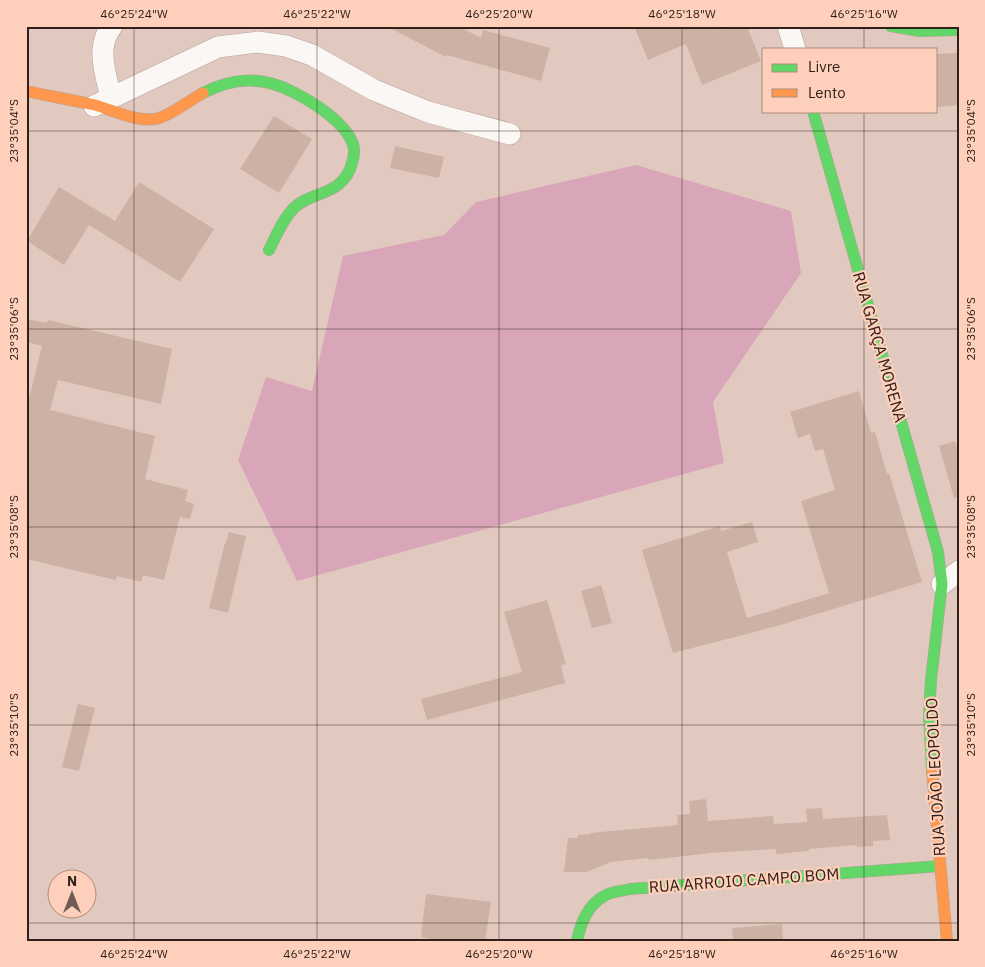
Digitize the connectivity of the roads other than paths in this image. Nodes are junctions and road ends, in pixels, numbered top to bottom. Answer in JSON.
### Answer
{"nodes":[{"id":1,"x":112,"y":26,"type":"edge"},
{"id":2,"x":788,"y":26,"type":"edge"},
{"id":3,"x":890,"y":26,"type":"edge"},
{"id":4,"x":959,"y":30,"type":"edge"},
{"id":5,"x":795,"y":48,"type":"edge"},
{"id":6,"x":26,"y":91,"type":"edge"},
{"id":7,"x":102,"y":102,"type":"junction"},
{"id":8,"x":812,"y":112,"type":"edge"},
{"id":9,"x":510,"y":134,"type":"dead end"},
{"id":10,"x":269,"y":250,"type":"dead end"},
{"id":11,"x":950,"y":578,"type":"edge"},
{"id":12,"x":940,"y":866,"type":"junction"},
{"id":13,"x":577,"y":941,"type":"edge"},
{"id":14,"x":947,"y":941,"type":"edge"}],
"edges":[{"from":1,"to":7,"type":"street"},
{"from":2,"to":5,"type":"street"},
{"from":3,"to":4,"type":"street"},
{"from":6,"to":7,"type":"street"},
{"from":7,"to":9,"type":"street"},
{"from":7,"to":10,"type":"street"},
{"from":8,"to":11,"type":"street","name":"RUA GARÇA MORENA"},
{"from":11,"to":12,"type":"street","name":"RUA JOÃO LEOPOLDO"},
{"from":12,"to":13,"type":"street","name":"RUA ARROIO CAMPO BOM"},
{"from":12,"to":14,"type":"street","name":"RUA JOÃO LEOPOLDO"}]}
